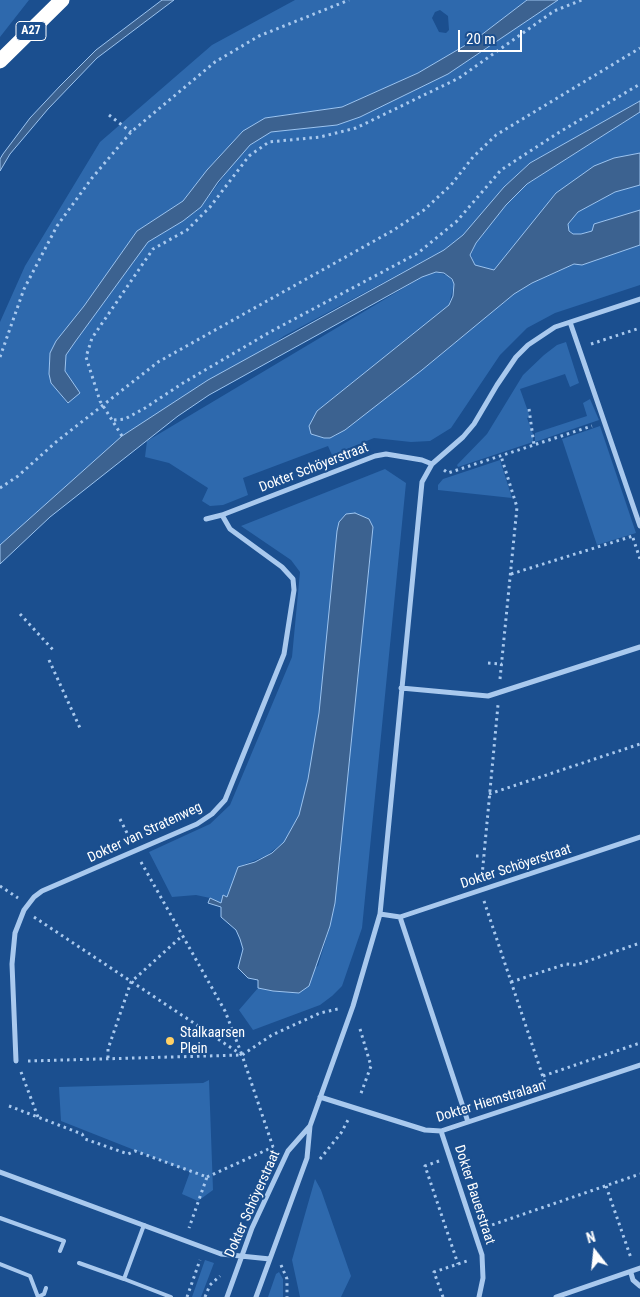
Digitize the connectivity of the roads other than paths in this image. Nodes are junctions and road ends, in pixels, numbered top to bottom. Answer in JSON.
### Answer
{"nodes":[{"id":1,"x":62,"y":0,"type":"edge"},
{"id":2,"x":0,"y":61,"type":"edge"},
{"id":3,"x":640,"y":299,"type":"edge"},
{"id":4,"x":570,"y":322,"type":"junction"},
{"id":5,"x":432,"y":464,"type":"junction"},
{"id":6,"x":222,"y":516,"type":"junction"},
{"id":7,"x":206,"y":519,"type":"dead end"},
{"id":8,"x":640,"y":526,"type":"edge"},
{"id":9,"x":640,"y":647,"type":"edge"},
{"id":10,"x":401,"y":688,"type":"junction"},
{"id":11,"x":640,"y":837,"type":"edge"},
{"id":12,"x":380,"y":914,"type":"junction"},
{"id":13,"x":400,"y":917,"type":"junction"},
{"id":14,"x":16,"y":1061,"type":"road end"},
{"id":15,"x":640,"y":1065,"type":"edge"},
{"id":16,"x":320,"y":1097,"type":"junction"},
{"id":17,"x":468,"y":1122,"type":"junction"},
{"id":18,"x":310,"y":1126,"type":"junction"},
{"id":19,"x":441,"y":1131,"type":"junction"},
{"id":20,"x":0,"y":1172,"type":"edge"},
{"id":21,"x":0,"y":1218,"type":"edge"},
{"id":22,"x":144,"y":1225,"type":"junction"},
{"id":23,"x":60,"y":1251,"type":"dead end"},
{"id":24,"x":241,"y":1256,"type":"junction"},
{"id":25,"x":270,"y":1259,"type":"junction"},
{"id":26,"x":79,"y":1263,"type":"dead end"},
{"id":27,"x":0,"y":1264,"type":"edge"},
{"id":28,"x":640,"y":1268,"type":"edge"},
{"id":29,"x":630,"y":1273,"type":"junction"},
{"id":30,"x":124,"y":1279,"type":"junction"},
{"id":31,"x":640,"y":1286,"type":"edge"},
{"id":32,"x":46,"y":1288,"type":"dead end"},
{"id":33,"x":38,"y":1297,"type":"edge"},
{"id":34,"x":171,"y":1297,"type":"edge"},
{"id":35,"x":227,"y":1297,"type":"edge"},
{"id":36,"x":256,"y":1297,"type":"edge"},
{"id":37,"x":479,"y":1297,"type":"edge"},
{"id":38,"x":556,"y":1297,"type":"edge"}],
"edges":[{"from":1,"to":2,"type":"highway","number":"A27"},
{"from":3,"to":4,"type":"street","name":"Dokter Schöyerstraat"},
{"from":4,"to":5,"type":"street","name":"Dokter Schöyerstraat"},
{"from":4,"to":8,"type":"street"},
{"from":5,"to":6,"type":"street","name":"Dokter Schöyerstraat"},
{"from":5,"to":10,"type":"street","name":"Dokter Schöyerstraat"},
{"from":6,"to":7,"type":"street","name":"Dokter Schöyerstraat"},
{"from":6,"to":14,"type":"street","name":"Dokter van Stratenweg"},
{"from":9,"to":10,"type":"street"},
{"from":10,"to":12,"type":"street","name":"Dokter Schöyerstraat"},
{"from":11,"to":13,"type":"street","name":"Dokter Schöyerstraat"},
{"from":12,"to":13,"type":"street","name":"Dokter Schöyerstraat"},
{"from":12,"to":16,"type":"street","name":"Dokter Schöyerstraat"},
{"from":13,"to":17,"type":"street"},
{"from":15,"to":17,"type":"street","name":"Dokter Hiemstralaan"},
{"from":16,"to":18,"type":"street","name":"Dokter Schöyerstraat"},
{"from":16,"to":19,"type":"street","name":"Dokter Hiemstralaan"},
{"from":17,"to":19,"type":"street","name":"Dokter Hiemstralaan"},
{"from":18,"to":24,"type":"street","name":"Dokter Schöyerstraat"},
{"from":18,"to":25,"type":"street","name":"Dokter Schöyerstraat"},
{"from":19,"to":37,"type":"street","name":"Dokter Bauerstraat"},
{"from":20,"to":22,"type":"street"},
{"from":21,"to":23,"type":"lane"},
{"from":22,"to":24,"type":"street"},
{"from":22,"to":30,"type":"lane"},
{"from":24,"to":25,"type":"street"},
{"from":24,"to":35,"type":"street","name":"Dokter Schöyerstraat"},
{"from":25,"to":36,"type":"street","name":"Dokter Schöyerstraat"},
{"from":26,"to":30,"type":"lane"},
{"from":27,"to":33,"type":"lane"},
{"from":28,"to":29,"type":"street"},
{"from":29,"to":31,"type":"street"},
{"from":29,"to":38,"type":"street"},
{"from":30,"to":34,"type":"lane"},
{"from":32,"to":33,"type":"lane"}]}
